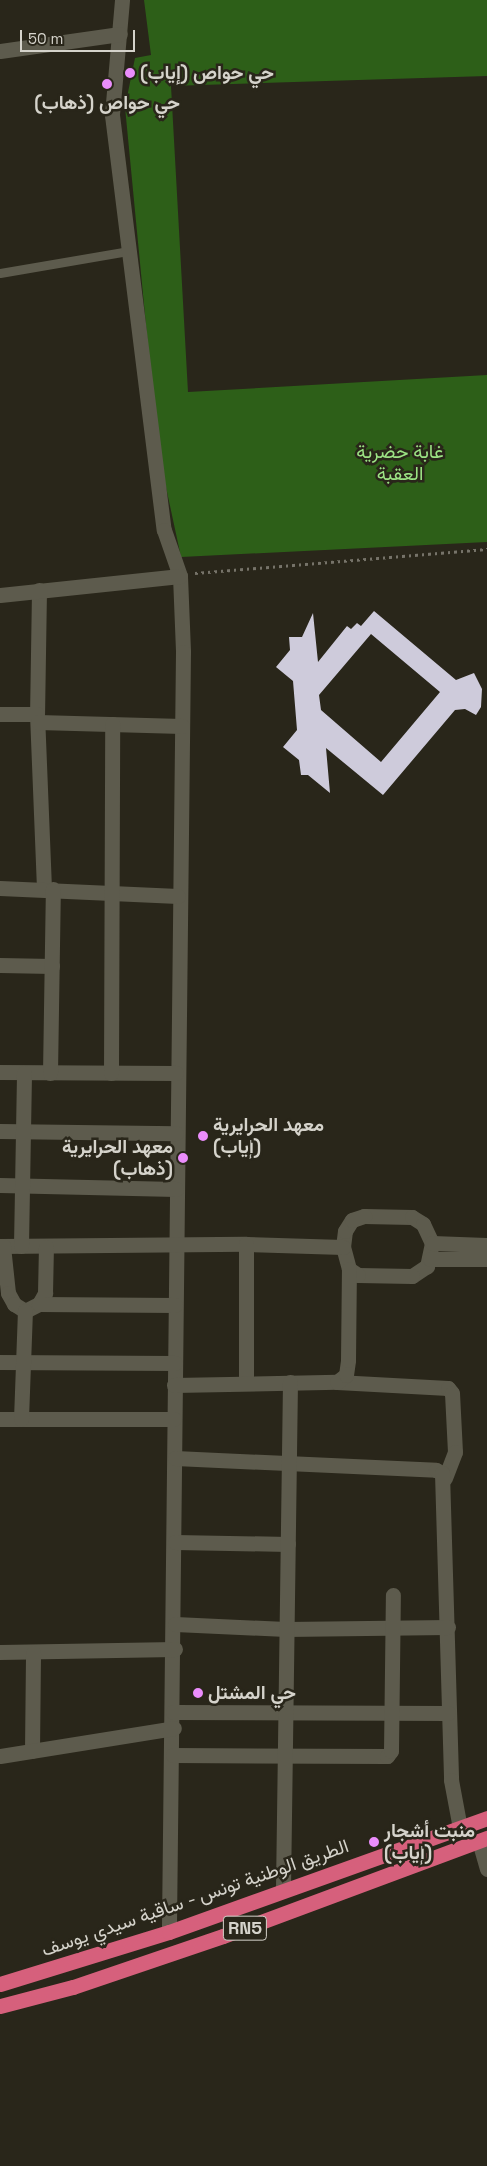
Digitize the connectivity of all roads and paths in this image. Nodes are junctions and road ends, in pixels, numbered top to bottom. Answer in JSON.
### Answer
{"nodes":[{"id":1,"x":122,"y":0,"type":"edge"},
{"id":2,"x":120,"y":34,"type":"junction"},
{"id":3,"x":0,"y":51,"type":"edge"},
{"id":4,"x":129,"y":251,"type":"junction"},
{"id":5,"x":0,"y":273,"type":"edge"},
{"id":6,"x":487,"y":549,"type":"edge"},
{"id":7,"x":180,"y":576,"type":"junction"},
{"id":8,"x":39,"y":590,"type":"junction"},
{"id":9,"x":0,"y":595,"type":"edge"},
{"id":10,"x":0,"y":714,"type":"edge"},
{"id":11,"x":38,"y":718,"type":"junction"},
{"id":12,"x":112,"y":724,"type":"junction"},
{"id":13,"x":182,"y":726,"type":"junction"},
{"id":14,"x":0,"y":888,"type":"edge"},
{"id":15,"x":49,"y":889,"type":"junction"},
{"id":16,"x":111,"y":893,"type":"junction"},
{"id":17,"x":178,"y":896,"type":"junction"},
{"id":18,"x":0,"y":965,"type":"edge"},
{"id":19,"x":52,"y":966,"type":"junction"},
{"id":20,"x":0,"y":1072,"type":"edge"},
{"id":21,"x":24,"y":1073,"type":"junction"},
{"id":22,"x":50,"y":1073,"type":"junction"},
{"id":23,"x":111,"y":1073,"type":"junction"},
{"id":24,"x":176,"y":1073,"type":"junction"},
{"id":25,"x":23,"y":1131,"type":"junction"},
{"id":26,"x":0,"y":1132,"type":"edge"},
{"id":27,"x":176,"y":1133,"type":"junction"},
{"id":28,"x":0,"y":1185,"type":"edge"},
{"id":29,"x":22,"y":1185,"type":"junction"},
{"id":30,"x":176,"y":1189,"type":"junction"},
{"id":31,"x":432,"y":1243,"type":"junction"},
{"id":32,"x":175,"y":1244,"type":"junction"},
{"id":33,"x":246,"y":1244,"type":"junction"},
{"id":34,"x":487,"y":1245,"type":"edge"},
{"id":35,"x":2,"y":1246,"type":"edge"},
{"id":36,"x":21,"y":1246,"type":"junction"},
{"id":37,"x":46,"y":1247,"type":"junction"},
{"id":38,"x":343,"y":1247,"type":"junction"},
{"id":39,"x":430,"y":1259,"type":"junction"},
{"id":40,"x":487,"y":1259,"type":"edge"},
{"id":41,"x":349,"y":1269,"type":"junction"},
{"id":42,"x":175,"y":1305,"type":"junction"},
{"id":43,"x":20,"y":1306,"type":"edge"},
{"id":44,"x":0,"y":1362,"type":"edge"},
{"id":45,"x":22,"y":1362,"type":"junction"},
{"id":46,"x":175,"y":1363,"type":"junction"},
{"id":47,"x":290,"y":1382,"type":"junction"},
{"id":48,"x":337,"y":1382,"type":"junction"},
{"id":49,"x":246,"y":1383,"type":"junction"},
{"id":50,"x":174,"y":1384,"type":"junction"},
{"id":51,"x":21,"y":1419,"type":"junction"},
{"id":52,"x":174,"y":1419,"type":"junction"},
{"id":53,"x":0,"y":1420,"type":"edge"},
{"id":54,"x":175,"y":1458,"type":"junction"},
{"id":55,"x":290,"y":1463,"type":"junction"},
{"id":56,"x":445,"y":1478,"type":"junction"},
{"id":57,"x":175,"y":1542,"type":"junction"},
{"id":58,"x":288,"y":1544,"type":"junction"},
{"id":59,"x":393,"y":1595,"type":"dead end"},
{"id":60,"x":174,"y":1624,"type":"junction"},
{"id":61,"x":448,"y":1627,"type":"junction"},
{"id":62,"x":393,"y":1628,"type":"junction"},
{"id":63,"x":286,"y":1629,"type":"junction"},
{"id":64,"x":175,"y":1649,"type":"junction"},
{"id":65,"x":0,"y":1652,"type":"edge"},
{"id":66,"x":33,"y":1653,"type":"junction"},
{"id":67,"x":285,"y":1711,"type":"junction"},
{"id":68,"x":173,"y":1712,"type":"junction"},
{"id":69,"x":392,"y":1712,"type":"junction"},
{"id":70,"x":448,"y":1713,"type":"junction"},
{"id":71,"x":174,"y":1728,"type":"junction"},
{"id":72,"x":32,"y":1751,"type":"junction"},
{"id":73,"x":173,"y":1755,"type":"junction"},
{"id":74,"x":0,"y":1756,"type":"edge"},
{"id":75,"x":284,"y":1758,"type":"junction"},
{"id":76,"x":487,"y":1818,"type":"edge"},
{"id":77,"x":460,"y":1828,"type":"junction"},
{"id":78,"x":483,"y":1839,"type":"edge"},
{"id":79,"x":487,"y":1869,"type":"edge"},
{"id":80,"x":283,"y":1889,"type":"junction"},
{"id":81,"x":169,"y":1932,"type":"junction"},
{"id":82,"x":0,"y":1984,"type":"edge"},
{"id":83,"x":0,"y":2006,"type":"edge"}],
"edges":[{"from":1,"to":2,"type":"street"},
{"from":2,"to":3,"type":"street"},
{"from":2,"to":4,"type":"street"},
{"from":4,"to":5,"type":"lane"},
{"from":4,"to":7,"type":"street"},
{"from":6,"to":7,"type":"path"},
{"from":7,"to":8,"type":"street"},
{"from":7,"to":13,"type":"street"},
{"from":8,"to":9,"type":"street"},
{"from":8,"to":11,"type":"street"},
{"from":10,"to":11,"type":"street"},
{"from":11,"to":12,"type":"street"},
{"from":11,"to":15,"type":"street"},
{"from":12,"to":13,"type":"street"},
{"from":12,"to":16,"type":"street"},
{"from":13,"to":17,"type":"street"},
{"from":14,"to":15,"type":"street"},
{"from":15,"to":16,"type":"street"},
{"from":15,"to":19,"type":"street"},
{"from":16,"to":17,"type":"street"},
{"from":16,"to":23,"type":"street"},
{"from":17,"to":24,"type":"street"},
{"from":18,"to":19,"type":"street"},
{"from":19,"to":22,"type":"street"},
{"from":20,"to":21,"type":"street"},
{"from":21,"to":22,"type":"street"},
{"from":21,"to":25,"type":"street"},
{"from":22,"to":23,"type":"street"},
{"from":23,"to":24,"type":"street"},
{"from":24,"to":27,"type":"street"},
{"from":25,"to":26,"type":"street"},
{"from":25,"to":27,"type":"street"},
{"from":25,"to":29,"type":"street"},
{"from":27,"to":30,"type":"street"},
{"from":28,"to":29,"type":"street"},
{"from":29,"to":30,"type":"street"},
{"from":29,"to":36,"type":"street"},
{"from":30,"to":32,"type":"street"},
{"from":31,"to":34,"type":"street"},
{"from":31,"to":38,"type":"street"},
{"from":31,"to":39,"type":"street"},
{"from":32,"to":33,"type":"street"},
{"from":32,"to":37,"type":"street"},
{"from":32,"to":42,"type":"street"},
{"from":33,"to":38,"type":"street"},
{"from":33,"to":49,"type":"street"},
{"from":35,"to":36,"type":"street"},
{"from":35,"to":43,"type":"street"},
{"from":36,"to":37,"type":"street"},
{"from":37,"to":43,"type":"street"},
{"from":38,"to":41,"type":"street"},
{"from":39,"to":40,"type":"street"},
{"from":39,"to":41,"type":"street"},
{"from":41,"to":48,"type":"street"},
{"from":42,"to":43,"type":"street"},
{"from":42,"to":46,"type":"street"},
{"from":43,"to":45,"type":"street"},
{"from":44,"to":45,"type":"street"},
{"from":45,"to":46,"type":"street"},
{"from":45,"to":51,"type":"street"},
{"from":46,"to":50,"type":"street"},
{"from":47,"to":48,"type":"street"},
{"from":47,"to":49,"type":"street"},
{"from":47,"to":55,"type":"street"},
{"from":48,"to":56,"type":"street"},
{"from":49,"to":50,"type":"street"},
{"from":50,"to":52,"type":"street"},
{"from":51,"to":52,"type":"street"},
{"from":51,"to":53,"type":"street"},
{"from":52,"to":54,"type":"street"},
{"from":54,"to":55,"type":"street"},
{"from":54,"to":57,"type":"street"},
{"from":55,"to":56,"type":"street"},
{"from":55,"to":58,"type":"street"},
{"from":56,"to":61,"type":"street"},
{"from":57,"to":58,"type":"street"},
{"from":57,"to":60,"type":"street"},
{"from":58,"to":63,"type":"street"},
{"from":59,"to":62,"type":"street"},
{"from":60,"to":63,"type":"street"},
{"from":60,"to":64,"type":"street"},
{"from":61,"to":62,"type":"street"},
{"from":61,"to":70,"type":"street"},
{"from":62,"to":63,"type":"street"},
{"from":62,"to":69,"type":"street"},
{"from":63,"to":67,"type":"street"},
{"from":64,"to":66,"type":"street"},
{"from":64,"to":68,"type":"street"},
{"from":65,"to":66,"type":"street"},
{"from":66,"to":72,"type":"street"},
{"from":67,"to":68,"type":"street"},
{"from":67,"to":69,"type":"street"},
{"from":67,"to":75,"type":"street"},
{"from":68,"to":71,"type":"street"},
{"from":69,"to":70,"type":"street"},
{"from":69,"to":75,"type":"street"},
{"from":70,"to":77,"type":"street"},
{"from":71,"to":72,"type":"street"},
{"from":71,"to":73,"type":"street"},
{"from":72,"to":74,"type":"street"},
{"from":73,"to":75,"type":"street"},
{"from":73,"to":81,"type":"street"},
{"from":75,"to":80,"type":"street"},
{"from":76,"to":77,"type":"highway","name":"الطريق الوطنية تونس - ساقية سيدي يوسف","number":"RN5"},
{"from":77,"to":80,"type":"highway","name":"الطريق الوطنية تونس - ساقية سيدي يوسف","number":"RN5"},
{"from":78,"to":79,"type":"street"},
{"from":78,"to":83,"type":"highway","number":"RN5"},
{"from":80,"to":81,"type":"highway","name":"الطريق الوطنية تونس - ساقية سيدي يوسف","number":"RN5"},
{"from":81,"to":82,"type":"highway","name":"الطريق الوطنية تونس - ساقية سيدي يوسف","number":"RN5"}]}
